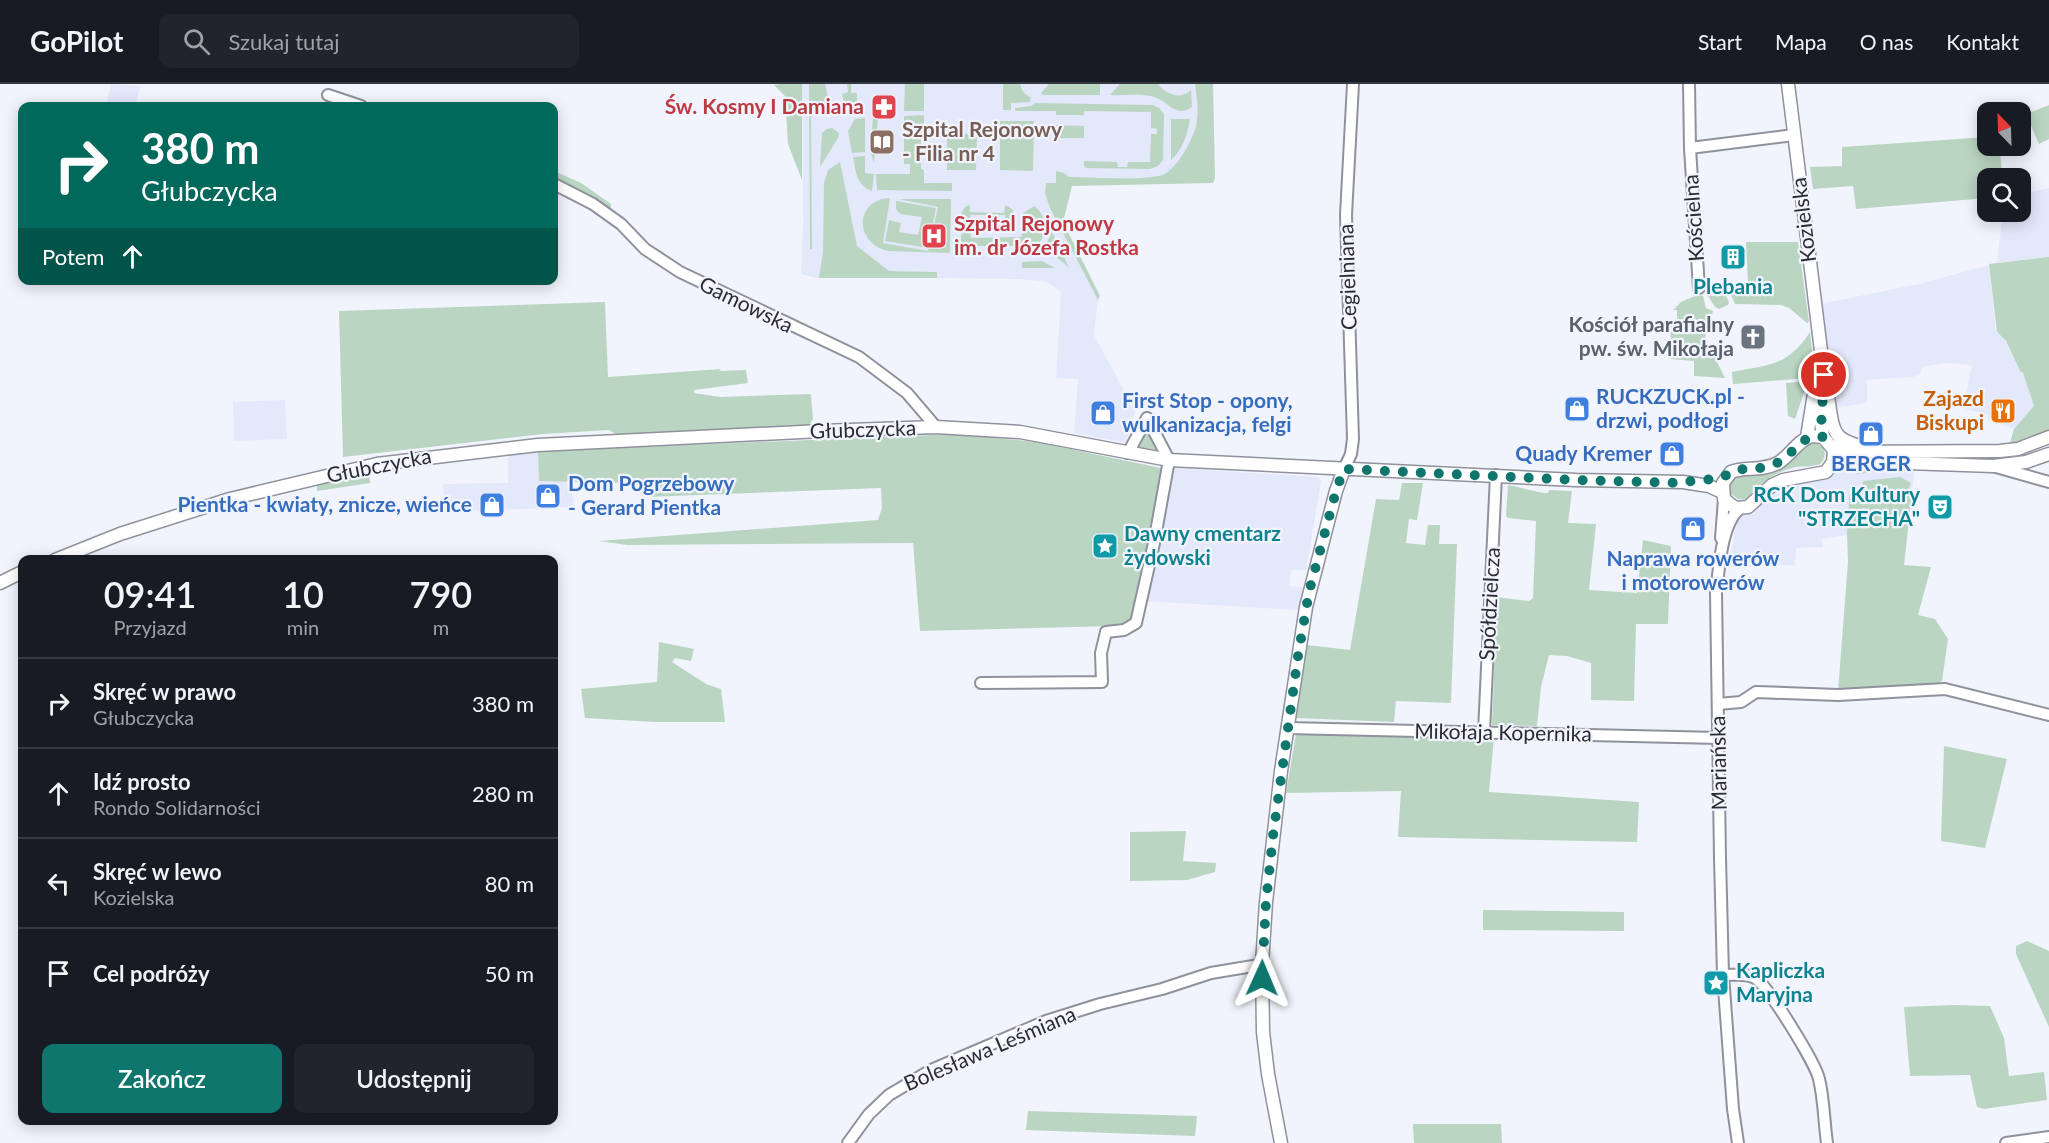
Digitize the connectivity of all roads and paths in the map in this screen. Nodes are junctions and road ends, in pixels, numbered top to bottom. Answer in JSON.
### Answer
{"nodes":[{"id":1,"x":1353,"y":84,"type":"edge"},
{"id":2,"x":1689,"y":84,"type":"edge"},
{"id":3,"x":1788,"y":84,"type":"edge"},
{"id":4,"x":328,"y":95,"type":"dead end"},
{"id":5,"x":349,"y":102,"type":"edge"},
{"id":6,"x":1794,"y":135,"type":"junction"},
{"id":7,"x":1690,"y":148,"type":"junction"},
{"id":8,"x":558,"y":186,"type":"edge"},
{"id":9,"x":1699,"y":288,"type":"dead end"},
{"id":10,"x":1820,"y":356,"type":"junction"},
{"id":11,"x":1824,"y":375,"type":"junction"},
{"id":12,"x":936,"y":427,"type":"junction"},
{"id":13,"x":1807,"y":437,"type":"junction"},
{"id":14,"x":2049,"y":437,"type":"edge"},
{"id":15,"x":1827,"y":442,"type":"junction"},
{"id":16,"x":1884,"y":451,"type":"junction"},
{"id":17,"x":1128,"y":453,"type":"junction"},
{"id":18,"x":2049,"y":454,"type":"edge"},
{"id":19,"x":1169,"y":460,"type":"junction"},
{"id":20,"x":1993,"y":466,"type":"junction"},
{"id":21,"x":1831,"y":467,"type":"junction"},
{"id":22,"x":1344,"y":469,"type":"junction"},
{"id":23,"x":1496,"y":475,"type":"junction"},
{"id":24,"x":1726,"y":476,"type":"junction"},
{"id":25,"x":2049,"y":482,"type":"edge"},
{"id":26,"x":1683,"y":483,"type":"junction"},
{"id":27,"x":1724,"y":496,"type":"junction"},
{"id":28,"x":1738,"y":508,"type":"junction"},
{"id":29,"x":1721,"y":550,"type":"junction"},
{"id":30,"x":68,"y":555,"type":"edge"},
{"id":31,"x":18,"y":574,"type":"edge"},
{"id":32,"x":0,"y":583,"type":"edge"},
{"id":33,"x":981,"y":683,"type":"dead end"},
{"id":34,"x":1718,"y":704,"type":"junction"},
{"id":35,"x":2049,"y":715,"type":"edge"},
{"id":36,"x":1287,"y":728,"type":"junction"},
{"id":37,"x":1484,"y":732,"type":"junction"},
{"id":38,"x":1719,"y":738,"type":"junction"},
{"id":39,"x":1259,"y":965,"type":"dead end"},
{"id":40,"x":1723,"y":975,"type":"junction"},
{"id":41,"x":2049,"y":1137,"type":"edge"},
{"id":42,"x":2021,"y":1142,"type":"edge"},
{"id":43,"x":848,"y":1143,"type":"edge"},
{"id":44,"x":1281,"y":1143,"type":"edge"},
{"id":45,"x":1738,"y":1143,"type":"edge"},
{"id":46,"x":1827,"y":1143,"type":"edge"},
{"id":47,"x":2006,"y":1143,"type":"edge"}],
"edges":[{"from":1,"to":22,"type":"street","name":"Cegielniana"},
{"from":2,"to":7,"type":"street","name":"Kościelna"},
{"from":3,"to":6,"type":"main road","name":"Kozielska"},
{"from":4,"to":5,"type":"street"},
{"from":6,"to":7,"type":"street","name":"Kościelna"},
{"from":6,"to":10,"type":"main road","name":"Kozielska"},
{"from":7,"to":9,"type":"street","name":"Kościelna"},
{"from":8,"to":12,"type":"street","name":"Gamowska"},
{"from":10,"to":11,"type":"main road","name":"Kozielska"},
{"from":10,"to":13,"type":"main road","name":"Kozielska"},
{"from":11,"to":15,"type":"main road","name":"Kozielska"},
{"from":11,"to":16,"type":"main road"},
{"from":12,"to":17,"type":"main road","name":"Głubczycka"},
{"from":12,"to":30,"type":"main road","name":"Głubczycka"},
{"from":13,"to":15,"type":"main road"},
{"from":13,"to":24,"type":"main road","name":"Głubczycka"},
{"from":14,"to":16,"type":"main road"},
{"from":15,"to":16,"type":"main road"},
{"from":15,"to":21,"type":"main road","name":"Kozielska"},
{"from":17,"to":19,"type":"main road","name":"Głubczycka"},
{"from":17,"to":19,"type":"street"},
{"from":18,"to":20,"type":"main road"},
{"from":19,"to":22,"type":"main road","name":"Głubczycka"},
{"from":19,"to":33,"type":"street"},
{"from":20,"to":21,"type":"main road"},
{"from":20,"to":25,"type":"street"},
{"from":21,"to":28,"type":"main road"},
{"from":22,"to":23,"type":"main road","name":"Głubczycka"},
{"from":22,"to":36,"type":"main road"},
{"from":23,"to":26,"type":"main road","name":"Głubczycka"},
{"from":23,"to":37,"type":"street","name":"Spółdzielcza"},
{"from":24,"to":26,"type":"main road","name":"Głubczycka"},
{"from":24,"to":27,"type":"main road"},
{"from":26,"to":27,"type":"main road","name":"Głubczycka"},
{"from":27,"to":28,"type":"main road","name":"Głubczycka"},
{"from":27,"to":29,"type":"street","name":"Mariańska"},
{"from":28,"to":29,"type":"street","name":"Mariańska"},
{"from":29,"to":34,"type":"street","name":"Mariańska"},
{"from":31,"to":32,"type":"main road"},
{"from":34,"to":35,"type":"street"},
{"from":34,"to":38,"type":"street","name":"Mariańska"},
{"from":36,"to":37,"type":"street","name":"Mikołaja Kopernika"},
{"from":36,"to":44,"type":"main road"},
{"from":37,"to":38,"type":"street","name":"Mikołaja Kopernika"},
{"from":38,"to":40,"type":"street","name":"Mariańska"},
{"from":39,"to":43,"type":"street","name":"Bolesława Leśmiana"},
{"from":40,"to":45,"type":"street","name":"Mariańska"},
{"from":40,"to":46,"type":"street"},
{"from":41,"to":42,"type":"street"},
{"from":42,"to":47,"type":"street"}]}
